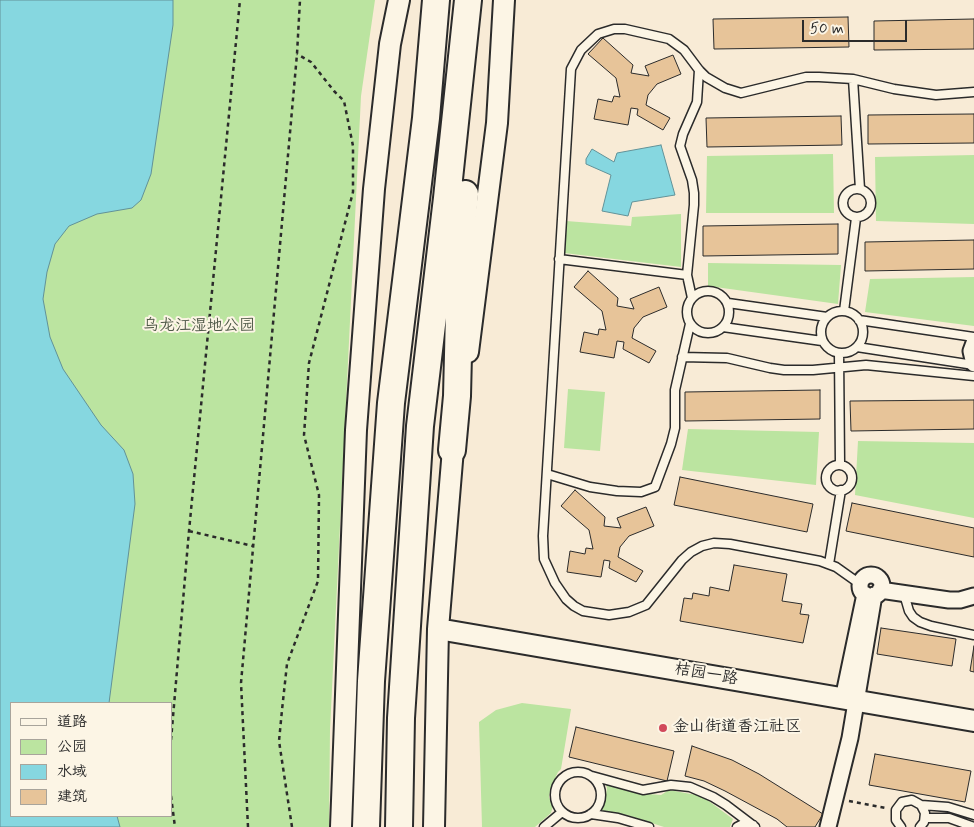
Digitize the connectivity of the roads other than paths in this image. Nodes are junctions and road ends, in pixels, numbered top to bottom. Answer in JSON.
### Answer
{"nodes":[{"id":1,"x":399,"y":0,"type":"edge"},
{"id":2,"x":436,"y":0,"type":"edge"},
{"id":3,"x":468,"y":0,"type":"edge"},
{"id":4,"x":481,"y":0,"type":"edge"},
{"id":5,"x":504,"y":0,"type":"edge"},
{"id":6,"x":699,"y":70,"type":"junction"},
{"id":7,"x":853,"y":79,"type":"junction"},
{"id":8,"x":974,"y":92,"type":"edge"},
{"id":9,"x":860,"y":189,"type":"junction"},
{"id":10,"x":856,"y":218,"type":"junction"},
{"id":11,"x":460,"y":249,"type":"junction"},
{"id":12,"x":559,"y":259,"type":"junction"},
{"id":13,"x":687,"y":275,"type":"junction"},
{"id":14,"x":692,"y":298,"type":"junction"},
{"id":15,"x":728,"y":303,"type":"junction"},
{"id":16,"x":844,"y":311,"type":"junction"},
{"id":17,"x":826,"y":317,"type":"junction"},
{"id":18,"x":859,"y":320,"type":"junction"},
{"id":19,"x":690,"y":324,"type":"junction"},
{"id":20,"x":723,"y":327,"type":"junction"},
{"id":21,"x":974,"y":337,"type":"edge"},
{"id":22,"x":822,"y":341,"type":"junction"},
{"id":23,"x":974,"y":343,"type":"edge"},
{"id":24,"x":858,"y":347,"type":"junction"},
{"id":25,"x":839,"y":353,"type":"junction"},
{"id":26,"x":682,"y":357,"type":"junction"},
{"id":27,"x":974,"y":365,"type":"edge"},
{"id":28,"x":839,"y":367,"type":"junction"},
{"id":29,"x":974,"y":376,"type":"edge"},
{"id":30,"x":420,"y":426,"type":"junction"},
{"id":31,"x":452,"y":450,"type":"junction"},
{"id":32,"x":840,"y":464,"type":"junction"},
{"id":33,"x":547,"y":474,"type":"junction"},
{"id":34,"x":841,"y":490,"type":"junction"},
{"id":35,"x":829,"y":564,"type":"junction"},
{"id":36,"x":870,"y":591,"type":"junction"},
{"id":37,"x":904,"y":594,"type":"junction"},
{"id":38,"x":973,"y":598,"type":"edge"},
{"id":39,"x":438,"y":629,"type":"junction"},
{"id":40,"x":974,"y":635,"type":"edge"},
{"id":41,"x":850,"y":700,"type":"junction"},
{"id":42,"x":974,"y":721,"type":"edge"},
{"id":43,"x":592,"y":776,"type":"junction"},
{"id":44,"x":921,"y":805,"type":"junction"},
{"id":45,"x":562,"y":812,"type":"junction"},
{"id":46,"x":591,"y":814,"type":"junction"},
{"id":47,"x":974,"y":815,"type":"edge"},
{"id":48,"x":925,"y":818,"type":"junction"},
{"id":49,"x":754,"y":826,"type":"edge"},
{"id":50,"x":341,"y":827,"type":"edge"},
{"id":51,"x":366,"y":827,"type":"edge"},
{"id":52,"x":399,"y":827,"type":"edge"},
{"id":53,"x":434,"y":827,"type":"edge"},
{"id":54,"x":544,"y":827,"type":"edge"},
{"id":55,"x":649,"y":827,"type":"edge"},
{"id":56,"x":738,"y":827,"type":"edge"},
{"id":57,"x":828,"y":827,"type":"edge"},
{"id":58,"x":901,"y":827,"type":"edge"},
{"id":59,"x":920,"y":827,"type":"edge"},
{"id":60,"x":974,"y":827,"type":"edge"}],
"edges":[{"from":1,"to":50,"type":"main road"},
{"from":2,"to":51,"type":"highway"},
{"from":3,"to":30,"type":"highway"},
{"from":4,"to":11,"type":"highway"},
{"from":5,"to":31,"type":"main road"},
{"from":6,"to":7,"type":"lane"},
{"from":6,"to":12,"type":"lane"},
{"from":6,"to":13,"type":"lane"},
{"from":7,"to":8,"type":"lane"},
{"from":7,"to":9,"type":"lane"},
{"from":9,"to":10,"type":"lane"},
{"from":9,"to":10,"type":"lane"},
{"from":10,"to":16,"type":"lane"},
{"from":11,"to":30,"type":"highway"},
{"from":11,"to":31,"type":"highway"},
{"from":12,"to":13,"type":"lane"},
{"from":12,"to":33,"type":"lane"},
{"from":13,"to":14,"type":"lane"},
{"from":14,"to":15,"type":"lane"},
{"from":14,"to":19,"type":"lane"},
{"from":15,"to":17,"type":"lane"},
{"from":15,"to":20,"type":"lane"},
{"from":16,"to":17,"type":"lane"},
{"from":16,"to":18,"type":"lane"},
{"from":17,"to":22,"type":"lane"},
{"from":18,"to":21,"type":"lane"},
{"from":18,"to":24,"type":"lane"},
{"from":19,"to":20,"type":"lane"},
{"from":19,"to":26,"type":"lane"},
{"from":20,"to":22,"type":"lane"},
{"from":22,"to":25,"type":"lane"},
{"from":23,"to":27,"type":"street"},
{"from":24,"to":25,"type":"lane"},
{"from":24,"to":27,"type":"lane"},
{"from":25,"to":28,"type":"lane"},
{"from":26,"to":28,"type":"lane"},
{"from":26,"to":33,"type":"lane"},
{"from":28,"to":29,"type":"lane"},
{"from":28,"to":32,"type":"lane"},
{"from":30,"to":52,"type":"highway"},
{"from":31,"to":39,"type":"main road"},
{"from":32,"to":34,"type":"lane"},
{"from":32,"to":34,"type":"lane"},
{"from":33,"to":35,"type":"lane"},
{"from":34,"to":35,"type":"lane"},
{"from":35,"to":36,"type":"lane"},
{"from":36,"to":37,"type":"street"},
{"from":36,"to":41,"type":"street"},
{"from":37,"to":38,"type":"street"},
{"from":37,"to":40,"type":"lane"},
{"from":39,"to":41,"type":"main road","name":"桔园一路"},
{"from":39,"to":53,"type":"main road"},
{"from":41,"to":42,"type":"main road","name":"桔园一路"},
{"from":41,"to":57,"type":"street"},
{"from":43,"to":45,"type":"lane"},
{"from":43,"to":46,"type":"lane"},
{"from":43,"to":49,"type":"lane"},
{"from":44,"to":47,"type":"lane"},
{"from":44,"to":48,"type":"lane"},
{"from":44,"to":58,"type":"lane"},
{"from":45,"to":46,"type":"lane"},
{"from":45,"to":54,"type":"lane"},
{"from":46,"to":55,"type":"lane"},
{"from":48,"to":59,"type":"lane"},
{"from":48,"to":60,"type":"lane"},
{"from":49,"to":56,"type":"lane"}]}
